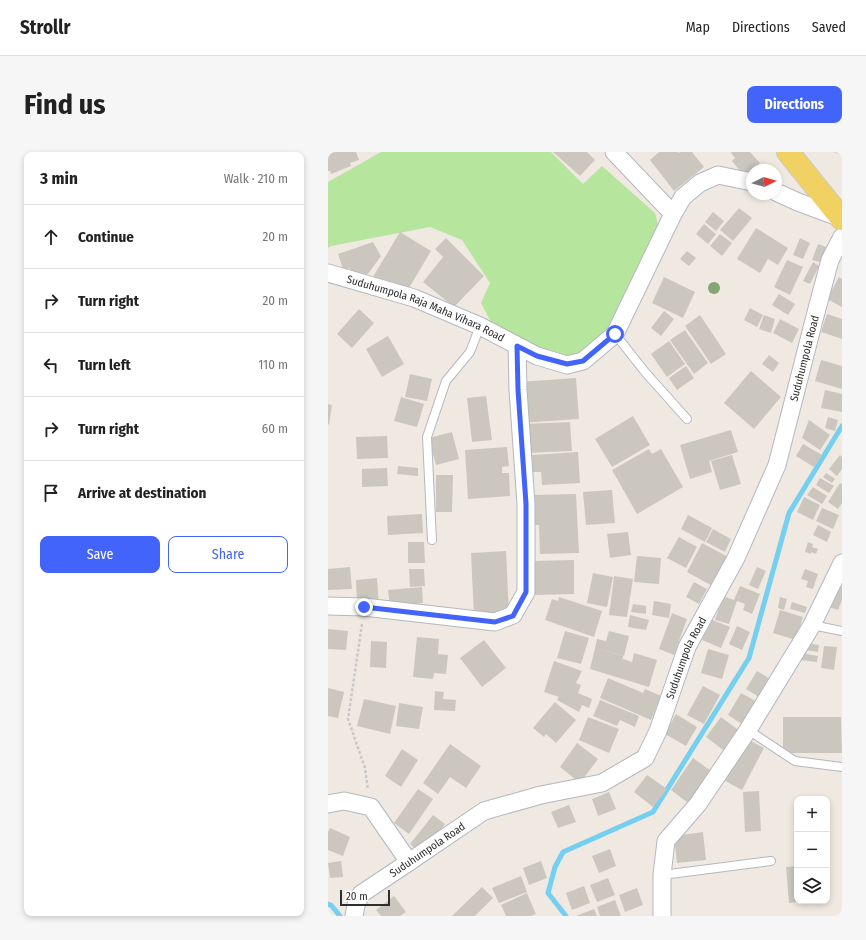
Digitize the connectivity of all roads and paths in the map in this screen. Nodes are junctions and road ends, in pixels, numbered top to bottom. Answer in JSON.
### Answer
{"nodes":[{"id":1,"x":614,"y":152,"type":"edge"},
{"id":2,"x":788,"y":152,"type":"edge"},
{"id":3,"x":746,"y":181,"type":"edge"},
{"id":4,"x":782,"y":195,"type":"edge"},
{"id":5,"x":673,"y":214,"type":"junction"},
{"id":6,"x":842,"y":225,"type":"edge"},
{"id":7,"x":328,"y":273,"type":"edge"},
{"id":8,"x":480,"y":326,"type":"junction"},
{"id":9,"x":615,"y":334,"type":"junction"},
{"id":10,"x":517,"y":346,"type":"junction"},
{"id":11,"x":687,"y":419,"type":"dead end"},
{"id":12,"x":432,"y":540,"type":"dead end"},
{"id":13,"x":842,"y":563,"type":"edge"},
{"id":14,"x":328,"y":606,"type":"edge"},
{"id":15,"x":364,"y":607,"type":"junction"},
{"id":16,"x":812,"y":625,"type":"junction"},
{"id":17,"x":842,"y":631,"type":"edge"},
{"id":18,"x":748,"y":730,"type":"junction"},
{"id":19,"x":842,"y":767,"type":"edge"},
{"id":20,"x":328,"y":804,"type":"edge"},
{"id":21,"x":371,"y":807,"type":"junction"},
{"id":22,"x":409,"y":862,"type":"junction"},
{"id":23,"x":771,"y":862,"type":"dead end"},
{"id":24,"x":662,"y":875,"type":"junction"},
{"id":25,"x":354,"y":916,"type":"edge"},
{"id":26,"x":662,"y":916,"type":"edge"}],
"edges":[{"from":1,"to":5,"type":"street"},
{"from":2,"to":6,"type":"main road"},
{"from":3,"to":5,"type":"street","name":"Suduhumpola Raja Maha Vihara Road"},
{"from":4,"to":6,"type":"street"},
{"from":5,"to":9,"type":"street","name":"Suduhumpola Raja Maha Vihara Road"},
{"from":6,"to":22,"type":"street","name":"Suduhumpola Road"},
{"from":7,"to":8,"type":"street","name":"Suduhumpola Raja Maha Vihara Road"},
{"from":8,"to":10,"type":"street","name":"Suduhumpola Raja Maha Vihara Road"},
{"from":8,"to":12,"type":"lane"},
{"from":9,"to":10,"type":"street","name":"Suduhumpola Raja Maha Vihara Road"},
{"from":9,"to":11,"type":"lane"},
{"from":10,"to":15,"type":"street"},
{"from":13,"to":16,"type":"street"},
{"from":14,"to":15,"type":"street"},
{"from":15,"to":21,"type":"path"},
{"from":16,"to":17,"type":"lane"},
{"from":16,"to":18,"type":"street"},
{"from":18,"to":19,"type":"lane"},
{"from":18,"to":24,"type":"street"},
{"from":20,"to":21,"type":"street"},
{"from":21,"to":22,"type":"street"},
{"from":22,"to":25,"type":"street","name":"Suduhumpola Road"},
{"from":23,"to":24,"type":"lane"},
{"from":24,"to":26,"type":"street"}]}
